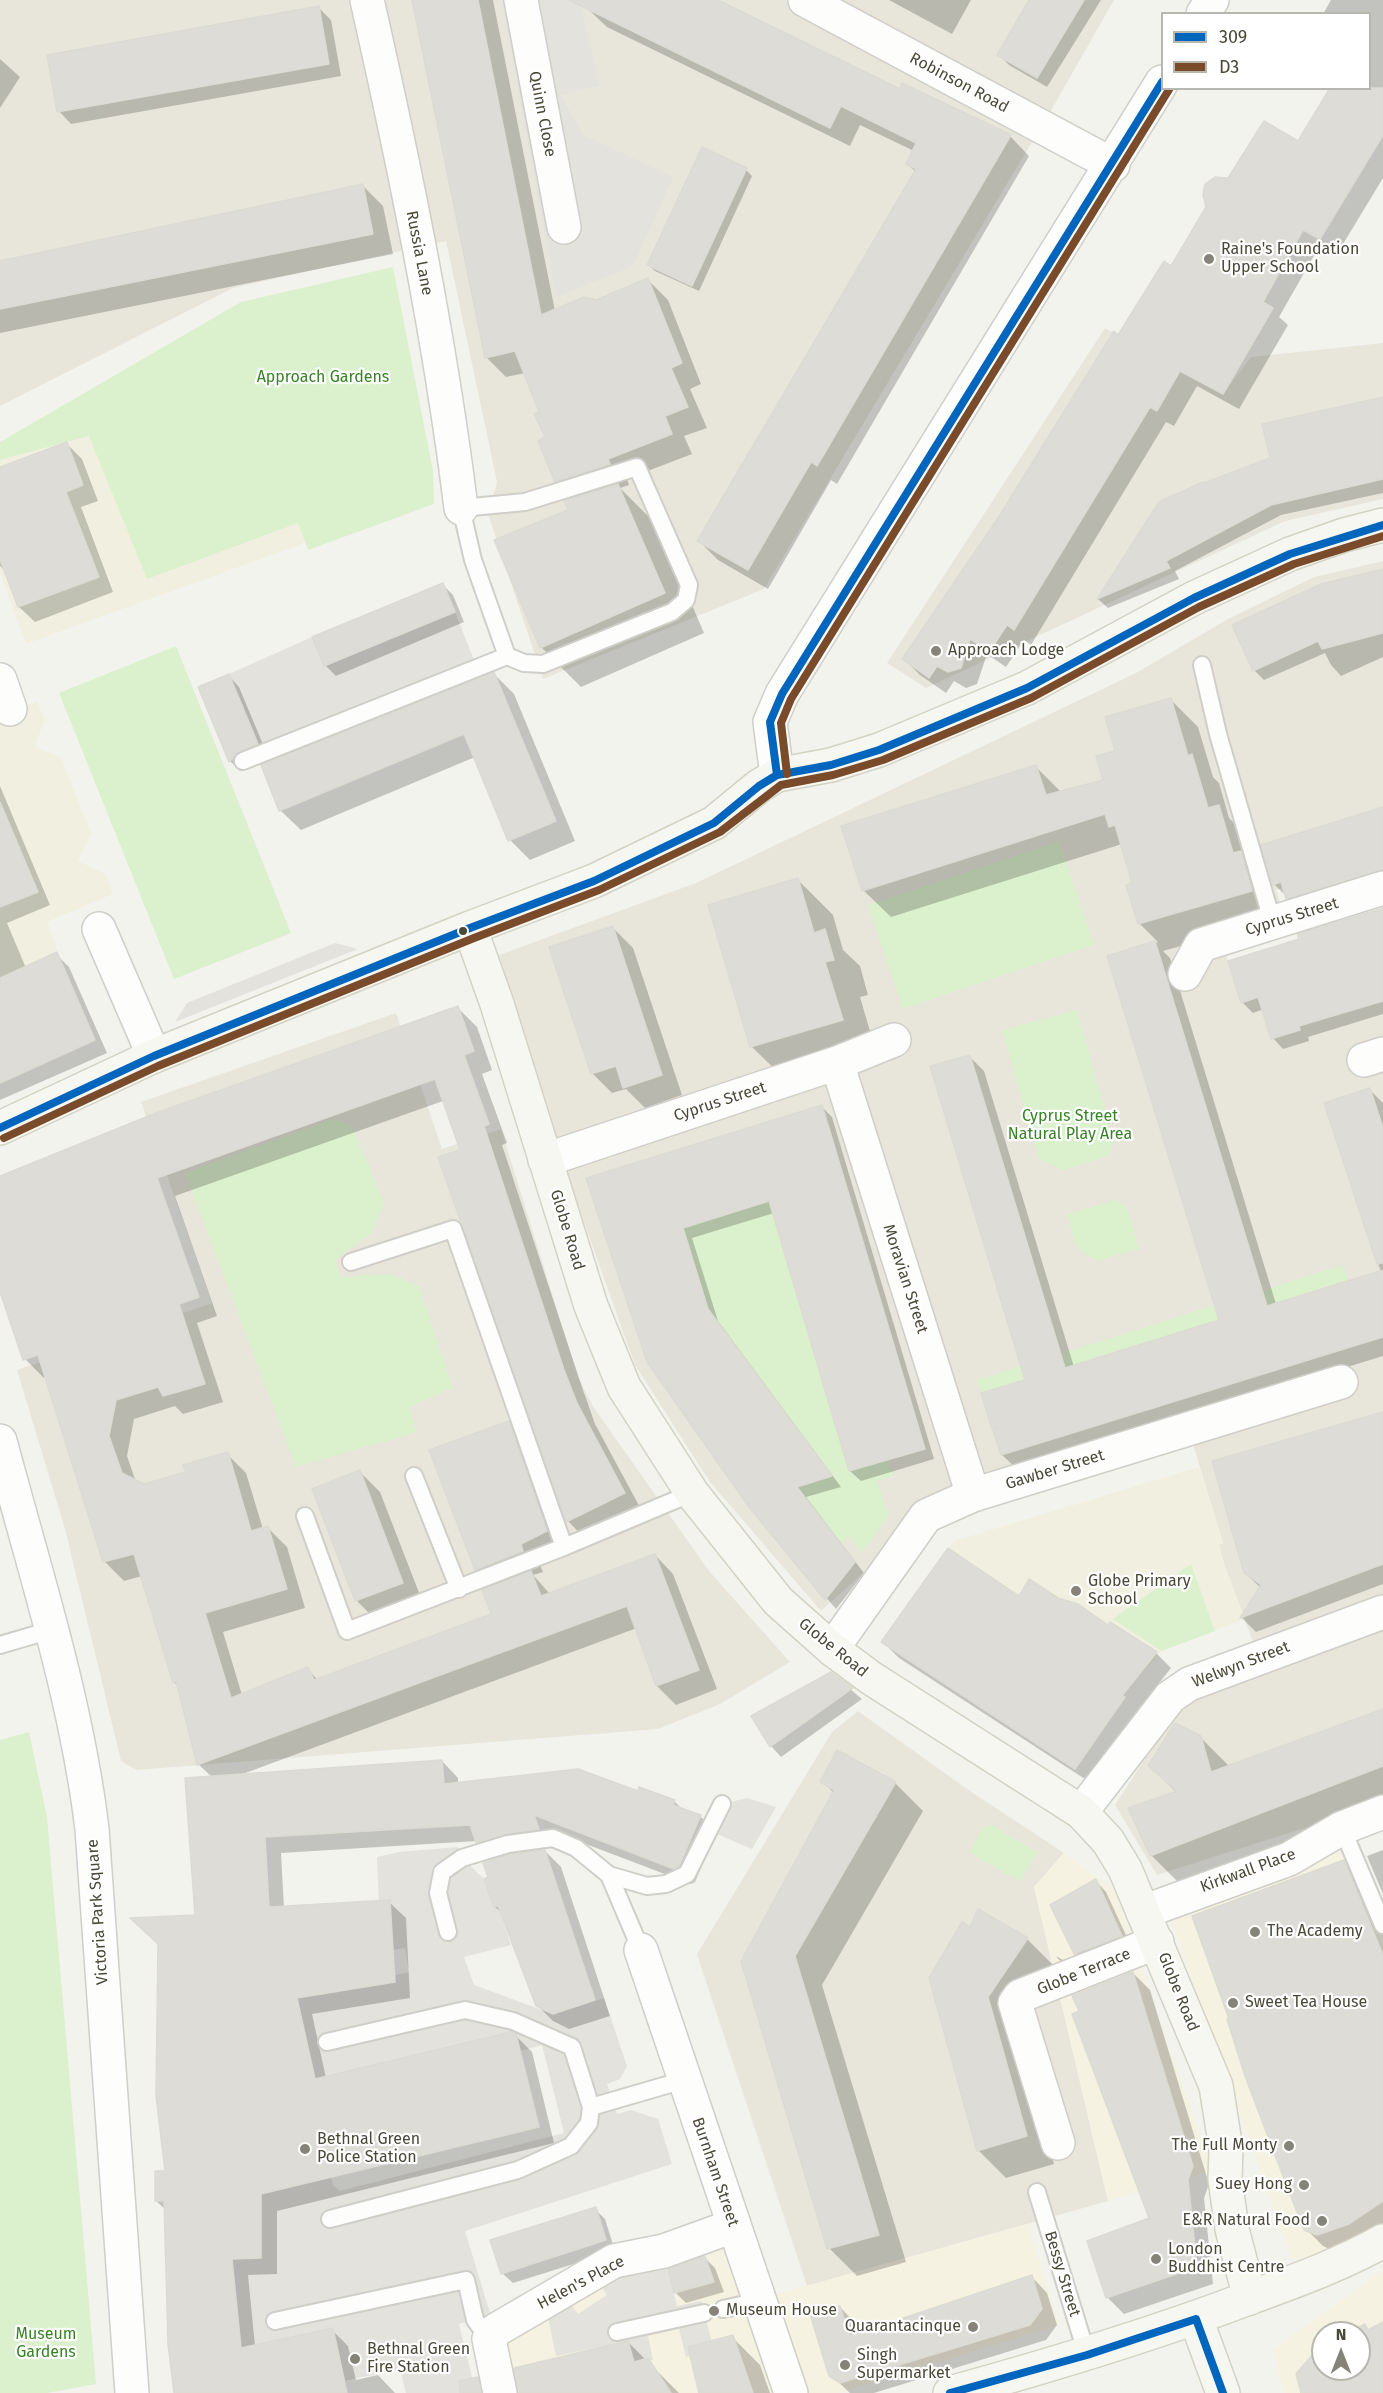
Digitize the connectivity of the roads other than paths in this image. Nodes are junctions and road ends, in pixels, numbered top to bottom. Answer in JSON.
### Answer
{"nodes":[{"id":1,"x":367,"y":0,"type":"edge"},
{"id":2,"x":521,"y":0,"type":"edge"},
{"id":3,"x":805,"y":0,"type":"edge"},
{"id":4,"x":1161,"y":84,"type":"edge"},
{"id":5,"x":1113,"y":165,"type":"junction"},
{"id":6,"x":564,"y":227,"type":"dead end"},
{"id":7,"x":461,"y":508,"type":"junction"},
{"id":8,"x":1383,"y":525,"type":"edge"},
{"id":9,"x":507,"y":656,"type":"junction"},
{"id":10,"x":1202,"y":666,"type":"dead end"},
{"id":11,"x":243,"y":761,"type":"dead end"},
{"id":12,"x":777,"y":775,"type":"junction"},
{"id":13,"x":1383,"y":888,"type":"edge"},
{"id":14,"x":1273,"y":924,"type":"junction"},
{"id":15,"x":470,"y":928,"type":"junction"},
{"id":16,"x":99,"y":929,"type":"dead end"},
{"id":17,"x":1185,"y":974,"type":"dead end"},
{"id":18,"x":894,"y":1040,"type":"dead end"},
{"id":19,"x":154,"y":1056,"type":"junction"},
{"id":20,"x":837,"y":1063,"type":"junction"},
{"id":21,"x":0,"y":1128,"type":"edge"},
{"id":22,"x":545,"y":1160,"type":"junction"},
{"id":23,"x":351,"y":1262,"type":"dead end"},
{"id":24,"x":1341,"y":1382,"type":"dead end"},
{"id":25,"x":0,"y":1441,"type":"edge"},
{"id":26,"x":414,"y":1476,"type":"dead end"},
{"id":27,"x":692,"y":1493,"type":"junction"},
{"id":28,"x":973,"y":1495,"type":"junction"},
{"id":29,"x":305,"y":1516,"type":"dead end"},
{"id":30,"x":564,"y":1546,"type":"junction"},
{"id":31,"x":459,"y":1589,"type":"junction"},
{"id":32,"x":1383,"y":1612,"type":"edge"},
{"id":33,"x":51,"y":1630,"type":"junction"},
{"id":34,"x":0,"y":1645,"type":"edge"},
{"id":35,"x":832,"y":1649,"type":"junction"},
{"id":36,"x":722,"y":1804,"type":"dead end"},
{"id":37,"x":1081,"y":1812,"type":"junction"},
{"id":38,"x":1383,"y":1812,"type":"edge"},
{"id":39,"x":1342,"y":1828,"type":"junction"},
{"id":40,"x":609,"y":1875,"type":"junction"},
{"id":41,"x":1143,"y":1912,"type":"junction"},
{"id":42,"x":1383,"y":1925,"type":"edge"},
{"id":43,"x":448,"y":1932,"type":"dead end"},
{"id":44,"x":1157,"y":1942,"type":"junction"},
{"id":45,"x":641,"y":1950,"type":"joint"},
{"id":46,"x":327,"y":2042,"type":"dead end"},
{"id":47,"x":684,"y":2080,"type":"junction"},
{"id":48,"x":591,"y":2107,"type":"junction"},
{"id":49,"x":1058,"y":2143,"type":"dead end"},
{"id":50,"x":1037,"y":2192,"type":"dead end"},
{"id":51,"x":330,"y":2219,"type":"dead end"},
{"id":52,"x":733,"y":2226,"type":"junction"},
{"id":53,"x":1383,"y":2241,"type":"edge"},
{"id":54,"x":1250,"y":2298,"type":"junction"},
{"id":55,"x":759,"y":2301,"type":"junction"},
{"id":56,"x":723,"y":2309,"type":"dead end"},
{"id":57,"x":704,"y":2313,"type":"dead end"},
{"id":58,"x":1196,"y":2319,"type":"junction"},
{"id":59,"x":275,"y":2321,"type":"dead end"},
{"id":60,"x":617,"y":2332,"type":"dead end"},
{"id":61,"x":489,"y":2339,"type":"junction"},
{"id":62,"x":1087,"y":2355,"type":"junction"},
{"id":63,"x":132,"y":2393,"type":"edge"},
{"id":64,"x":500,"y":2393,"type":"edge"},
{"id":65,"x":790,"y":2393,"type":"edge"},
{"id":66,"x":950,"y":2393,"type":"edge"},
{"id":67,"x":1223,"y":2393,"type":"edge"}],
"edges":[{"from":1,"to":7,"type":"street","name":"Russia Lane"},
{"from":2,"to":6,"type":"street","name":"Quinn Close"},
{"from":3,"to":5,"type":"street","name":"Robinson Road"},
{"from":4,"to":5,"type":"street"},
{"from":5,"to":12,"type":"street"},
{"from":7,"to":9,"type":"lane"},
{"from":7,"to":9,"type":"lane"},
{"from":8,"to":12,"type":"main road"},
{"from":9,"to":11,"type":"lane"},
{"from":10,"to":14,"type":"lane"},
{"from":12,"to":15,"type":"main road"},
{"from":13,"to":14,"type":"street","name":"Cyprus Street"},
{"from":14,"to":17,"type":"street","name":"Cyprus Street"},
{"from":15,"to":19,"type":"main road"},
{"from":15,"to":22,"type":"main road","name":"Globe Road"},
{"from":16,"to":19,"type":"street"},
{"from":18,"to":20,"type":"street","name":"Cyprus Street"},
{"from":19,"to":21,"type":"main road"},
{"from":20,"to":22,"type":"street","name":"Cyprus Street"},
{"from":20,"to":28,"type":"street","name":"Moravian Street"},
{"from":22,"to":27,"type":"main road","name":"Globe Road"},
{"from":23,"to":30,"type":"lane"},
{"from":24,"to":28,"type":"street","name":"Gawber Street"},
{"from":25,"to":33,"type":"street","name":"Victoria Park Square"},
{"from":26,"to":31,"type":"lane"},
{"from":27,"to":30,"type":"lane"},
{"from":27,"to":35,"type":"main road","name":"Globe Road"},
{"from":28,"to":35,"type":"street","name":"Gawber Street"},
{"from":29,"to":31,"type":"lane"},
{"from":30,"to":31,"type":"lane"},
{"from":32,"to":37,"type":"street","name":"Welwyn Street"},
{"from":33,"to":34,"type":"lane"},
{"from":33,"to":63,"type":"street","name":"Victoria Park Square"},
{"from":35,"to":37,"type":"main road","name":"Globe Road"},
{"from":36,"to":40,"type":"lane"},
{"from":37,"to":41,"type":"main road","name":"Globe Road"},
{"from":38,"to":39,"type":"street","name":"Kirkwall Place"},
{"from":39,"to":41,"type":"street","name":"Kirkwall Place"},
{"from":39,"to":42,"type":"lane"},
{"from":40,"to":43,"type":"lane"},
{"from":40,"to":45,"type":"lane"},
{"from":41,"to":44,"type":"main road","name":"Globe Road"},
{"from":44,"to":49,"type":"street","name":"Globe Terrace"},
{"from":44,"to":54,"type":"main road","name":"Globe Road"},
{"from":45,"to":47,"type":"street","name":"Burnham Street"},
{"from":46,"to":48,"type":"lane"},
{"from":47,"to":48,"type":"lane"},
{"from":47,"to":52,"type":"street","name":"Burnham Street"},
{"from":48,"to":51,"type":"lane"},
{"from":50,"to":62,"type":"lane","name":"Bessy Street"},
{"from":52,"to":55,"type":"street","name":"Burnham Street"},
{"from":52,"to":61,"type":"street","name":"Helen's Place"},
{"from":53,"to":54,"type":"main road"},
{"from":54,"to":58,"type":"main road"},
{"from":55,"to":56,"type":"lane"},
{"from":55,"to":65,"type":"street","name":"Burnham Street"},
{"from":57,"to":60,"type":"lane"},
{"from":58,"to":62,"type":"main road"},
{"from":58,"to":67,"type":"main road"},
{"from":59,"to":61,"type":"lane"},
{"from":61,"to":64,"type":"street"},
{"from":62,"to":66,"type":"main road"}]}
